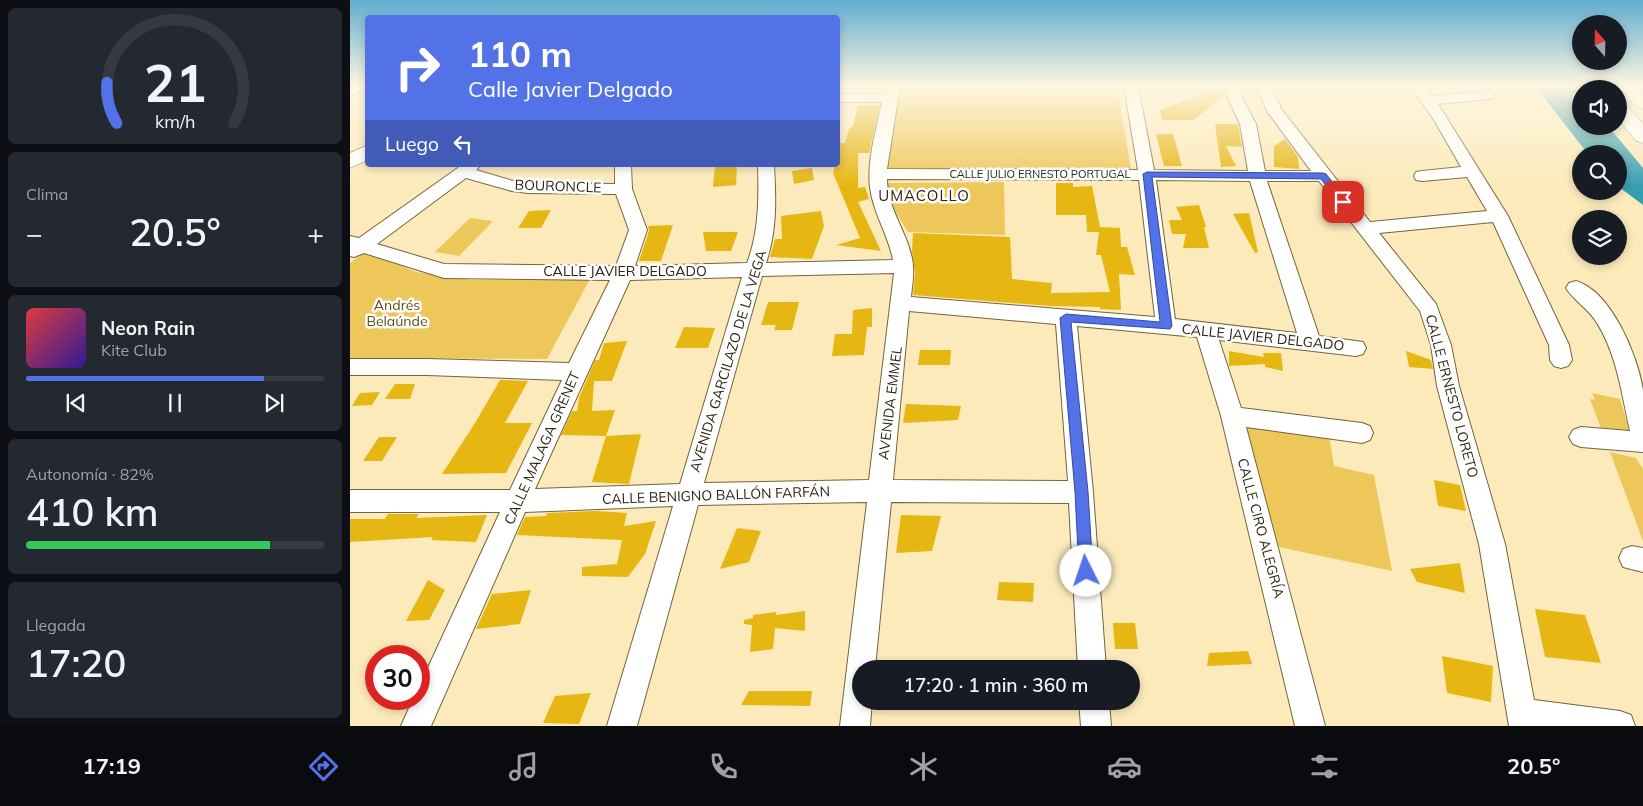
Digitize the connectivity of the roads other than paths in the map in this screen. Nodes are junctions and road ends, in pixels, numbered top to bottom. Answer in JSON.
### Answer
{"nodes":[{"id":1,"x":887,"y":120,"type":"edge"},
{"id":2,"x":1137,"y":120,"type":"edge"},
{"id":3,"x":1246,"y":120,"type":"edge"},
{"id":4,"x":1282,"y":120,"type":"edge"},
{"id":5,"x":1440,"y":120,"type":"edge"},
{"id":6,"x":1629,"y":120,"type":"edge"},
{"id":7,"x":1643,"y":137,"type":"edge"},
{"id":8,"x":365,"y":138,"type":"edge"},
{"id":9,"x":350,"y":147,"type":"edge"},
{"id":10,"x":365,"y":153,"type":"edge"},
{"id":11,"x":350,"y":162,"type":"edge"},
{"id":12,"x":623,"y":167,"type":"edge"},
{"id":13,"x":766,"y":167,"type":"edge"},
{"id":14,"x":469,"y":168,"type":"edge"},
{"id":15,"x":1471,"y":170,"type":"junction"},
{"id":16,"x":878,"y":174,"type":"junction"},
{"id":17,"x":1147,"y":174,"type":"junction"},
{"id":18,"x":1257,"y":175,"type":"junction"},
{"id":19,"x":1323,"y":176,"type":"junction"},
{"id":20,"x":1422,"y":176,"type":"dead end"},
{"id":21,"x":623,"y":189,"type":"junction"},
{"id":22,"x":1499,"y":216,"type":"junction"},
{"id":23,"x":1364,"y":228,"type":"junction"},
{"id":24,"x":354,"y":247,"type":"edge"},
{"id":25,"x":904,"y":266,"type":"junction"},
{"id":26,"x":754,"y":269,"type":"junction"},
{"id":27,"x":623,"y":273,"type":"junction"},
{"id":28,"x":1576,"y":288,"type":"dead end"},
{"id":29,"x":902,"y":302,"type":"junction"},
{"id":30,"x":1066,"y":318,"type":"junction"},
{"id":31,"x":1166,"y":326,"type":"junction"},
{"id":32,"x":1206,"y":332,"type":"junction"},
{"id":33,"x":1310,"y":341,"type":"junction"},
{"id":34,"x":1356,"y":348,"type":"dead end"},
{"id":35,"x":1561,"y":360,"type":"dead end"},
{"id":36,"x":350,"y":367,"type":"edge"},
{"id":37,"x":576,"y":372,"type":"junction"},
{"id":38,"x":1232,"y":416,"type":"junction"},
{"id":39,"x":1362,"y":433,"type":"dead end"},
{"id":40,"x":1581,"y":437,"type":"dead end"},
{"id":41,"x":1643,"y":438,"type":"edge"},
{"id":42,"x":1643,"y":442,"type":"edge"},
{"id":43,"x":880,"y":491,"type":"junction"},
{"id":44,"x":1081,"y":492,"type":"junction"},
{"id":45,"x":689,"y":494,"type":"junction"},
{"id":46,"x":350,"y":501,"type":"edge"},
{"id":47,"x":519,"y":501,"type":"junction"},
{"id":48,"x":1091,"y":660,"type":"edge"},
{"id":49,"x":1095,"y":710,"type":"edge"},
{"id":50,"x":1523,"y":720,"type":"edge"},
{"id":51,"x":416,"y":726,"type":"edge"},
{"id":52,"x":622,"y":726,"type":"edge"},
{"id":53,"x":855,"y":726,"type":"edge"},
{"id":54,"x":1096,"y":726,"type":"edge"},
{"id":55,"x":1310,"y":726,"type":"edge"},
{"id":56,"x":1620,"y":726,"type":"edge"}],
"edges":[{"from":1,"to":16,"type":"street","name":"AVENIDA EMMEL"},
{"from":2,"to":17,"type":"street"},
{"from":3,"to":18,"type":"street"},
{"from":4,"to":19,"type":"street","name":"CALLE ERNESTO LORETO"},
{"from":5,"to":15,"type":"street"},
{"from":6,"to":7,"type":"main road"},
{"from":8,"to":9,"type":"main road"},
{"from":10,"to":11,"type":"main road"},
{"from":12,"to":21,"type":"street","name":"CALLE MALAGA GRENET"},
{"from":13,"to":26,"type":"street","name":"AVENIDA GARCILAZO DE LA VEGA"},
{"from":14,"to":21,"type":"street","name":"BOURONCLE"},
{"from":14,"to":24,"type":"street"},
{"from":15,"to":20,"type":"street"},
{"from":15,"to":22,"type":"street"},
{"from":16,"to":17,"type":"street","name":"CALLE JULIO ERNESTO PORTUGAL"},
{"from":16,"to":25,"type":"street","name":"AVENIDA EMMEL"},
{"from":17,"to":18,"type":"street","name":"CALLE JULIO ERNESTO PORTUGAL"},
{"from":17,"to":31,"type":"street"},
{"from":18,"to":19,"type":"street","name":"CALLE JULIO ERNESTO PORTUGAL"},
{"from":18,"to":33,"type":"street"},
{"from":19,"to":23,"type":"street","name":"CALLE ERNESTO LORETO"},
{"from":21,"to":27,"type":"street","name":"CALLE MALAGA GRENET"},
{"from":22,"to":23,"type":"street"},
{"from":22,"to":35,"type":"street"},
{"from":23,"to":50,"type":"street","name":"CALLE ERNESTO LORETO"},
{"from":24,"to":27,"type":"street","name":"CALLE JAVIER DELGADO"},
{"from":25,"to":26,"type":"street","name":"CALLE JAVIER DELGADO"},
{"from":25,"to":29,"type":"street","name":"AVENIDA EMMEL"},
{"from":26,"to":27,"type":"street","name":"CALLE JAVIER DELGADO"},
{"from":26,"to":45,"type":"street","name":"AVENIDA GARCILAZO DE LA VEGA"},
{"from":27,"to":37,"type":"street","name":"CALLE MALAGA GRENET"},
{"from":28,"to":41,"type":"street"},
{"from":29,"to":30,"type":"street","name":"CALLE JAVIER DELGADO"},
{"from":29,"to":43,"type":"street","name":"AVENIDA EMMEL"},
{"from":30,"to":31,"type":"street","name":"CALLE JAVIER DELGADO"},
{"from":30,"to":44,"type":"street"},
{"from":31,"to":32,"type":"street","name":"CALLE JAVIER DELGADO"},
{"from":32,"to":33,"type":"street","name":"CALLE JAVIER DELGADO"},
{"from":32,"to":38,"type":"street","name":"CALLE CIRO ALEGRÍA"},
{"from":33,"to":34,"type":"street","name":"CALLE JAVIER DELGADO"},
{"from":36,"to":37,"type":"street"},
{"from":37,"to":47,"type":"street","name":"CALLE MALAGA GRENET"},
{"from":38,"to":39,"type":"street"},
{"from":38,"to":55,"type":"street","name":"CALLE CIRO ALEGRÍA"},
{"from":40,"to":42,"type":"street"},
{"from":43,"to":44,"type":"street","name":"CALLE BENIGNO BALLÓN FARFÁN"},
{"from":43,"to":45,"type":"street","name":"CALLE BENIGNO BALLÓN FARFÁN"},
{"from":43,"to":53,"type":"street","name":"AVENIDA EMMEL"},
{"from":44,"to":48,"type":"street"},
{"from":45,"to":47,"type":"street","name":"CALLE BENIGNO BALLÓN FARFÁN"},
{"from":45,"to":52,"type":"street","name":"AVENIDA GARCILAZO DE LA VEGA"},
{"from":46,"to":47,"type":"street","name":"CALLE BENIGNO BALLÓN FARFÁN"},
{"from":47,"to":51,"type":"street","name":"CALLE MALAGA GRENET"},
{"from":49,"to":54,"type":"street"},
{"from":50,"to":56,"type":"street"}]}
